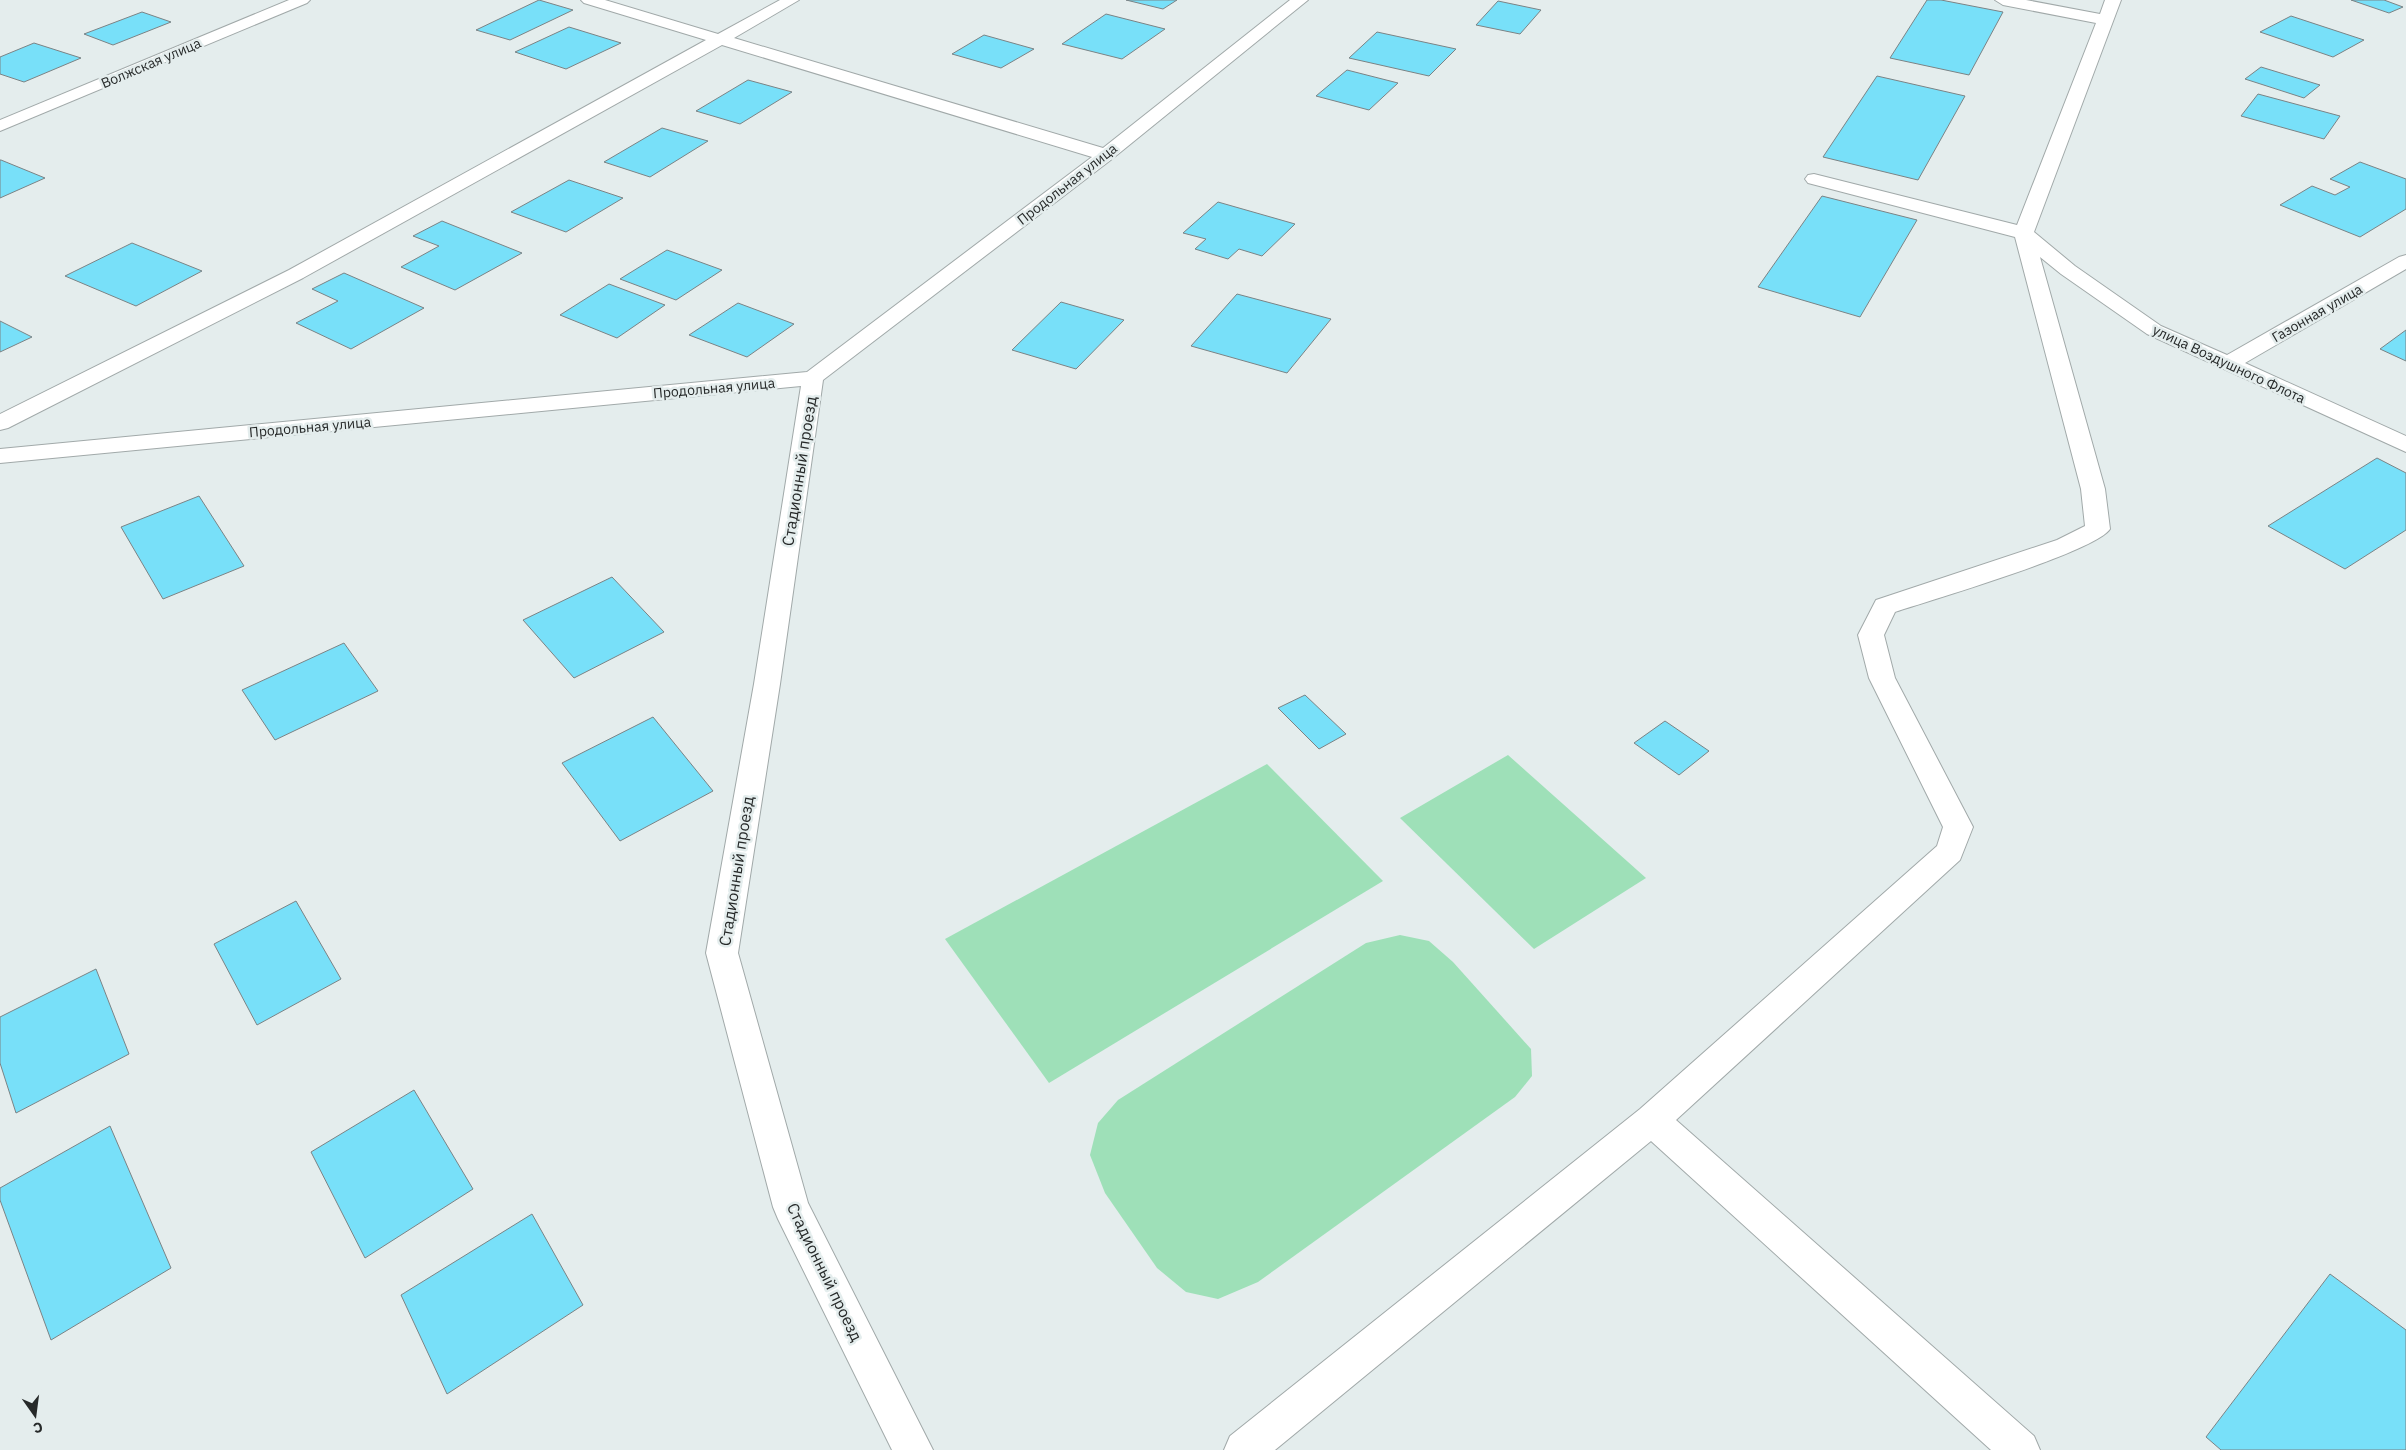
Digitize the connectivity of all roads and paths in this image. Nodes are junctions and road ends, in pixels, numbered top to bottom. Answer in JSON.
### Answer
{"nodes":[{"id":1,"x":302,"y":0,"type":"edge"},
{"id":2,"x":589,"y":0,"type":"edge"},
{"id":3,"x":791,"y":0,"type":"edge"},
{"id":4,"x":1300,"y":0,"type":"edge"},
{"id":5,"x":2003,"y":0,"type":"edge"},
{"id":6,"x":2113,"y":0,"type":"edge"},
{"id":7,"x":2104,"y":20,"type":"junction"},
{"id":8,"x":721,"y":40,"type":"junction"},
{"id":9,"x":0,"y":126,"type":"edge"},
{"id":10,"x":1106,"y":155,"type":"junction"},
{"id":11,"x":1814,"y":179,"type":"dead end"},
{"id":12,"x":2024,"y":233,"type":"junction"},
{"id":13,"x":2406,"y":262,"type":"edge"},
{"id":14,"x":2228,"y":364,"type":"junction"},
{"id":15,"x":813,"y":378,"type":"junction"},
{"id":16,"x":0,"y":423,"type":"edge"},
{"id":17,"x":2406,"y":445,"type":"edge"},
{"id":18,"x":0,"y":456,"type":"edge"},
{"id":19,"x":1652,"y":1120,"type":"junction"},
{"id":20,"x":913,"y":1450,"type":"edge"},
{"id":21,"x":1244,"y":1450,"type":"edge"},
{"id":22,"x":2020,"y":1450,"type":"edge"}],
"edges":[{"from":1,"to":9,"type":"street","name":"Волжская улица"},
{"from":2,"to":8,"type":"street"},
{"from":3,"to":8,"type":"street"},
{"from":4,"to":10,"type":"street","name":"Продольная улица"},
{"from":5,"to":7,"type":"street"},
{"from":6,"to":7,"type":"street"},
{"from":7,"to":12,"type":"street"},
{"from":8,"to":10,"type":"street"},
{"from":8,"to":16,"type":"street"},
{"from":10,"to":15,"type":"street","name":"Продольная улица"},
{"from":11,"to":12,"type":"street"},
{"from":12,"to":14,"type":"street","name":"улица Воздушного Флота"},
{"from":12,"to":19,"type":"street"},
{"from":13,"to":14,"type":"street","name":"Газонная улица"},
{"from":14,"to":17,"type":"street","name":"улица Воздушного Флота"},
{"from":15,"to":18,"type":"street","name":"Продольная улица"},
{"from":15,"to":20,"type":"street","name":"Стадионный проезд"},
{"from":19,"to":21,"type":"street"},
{"from":19,"to":22,"type":"street"}]}
